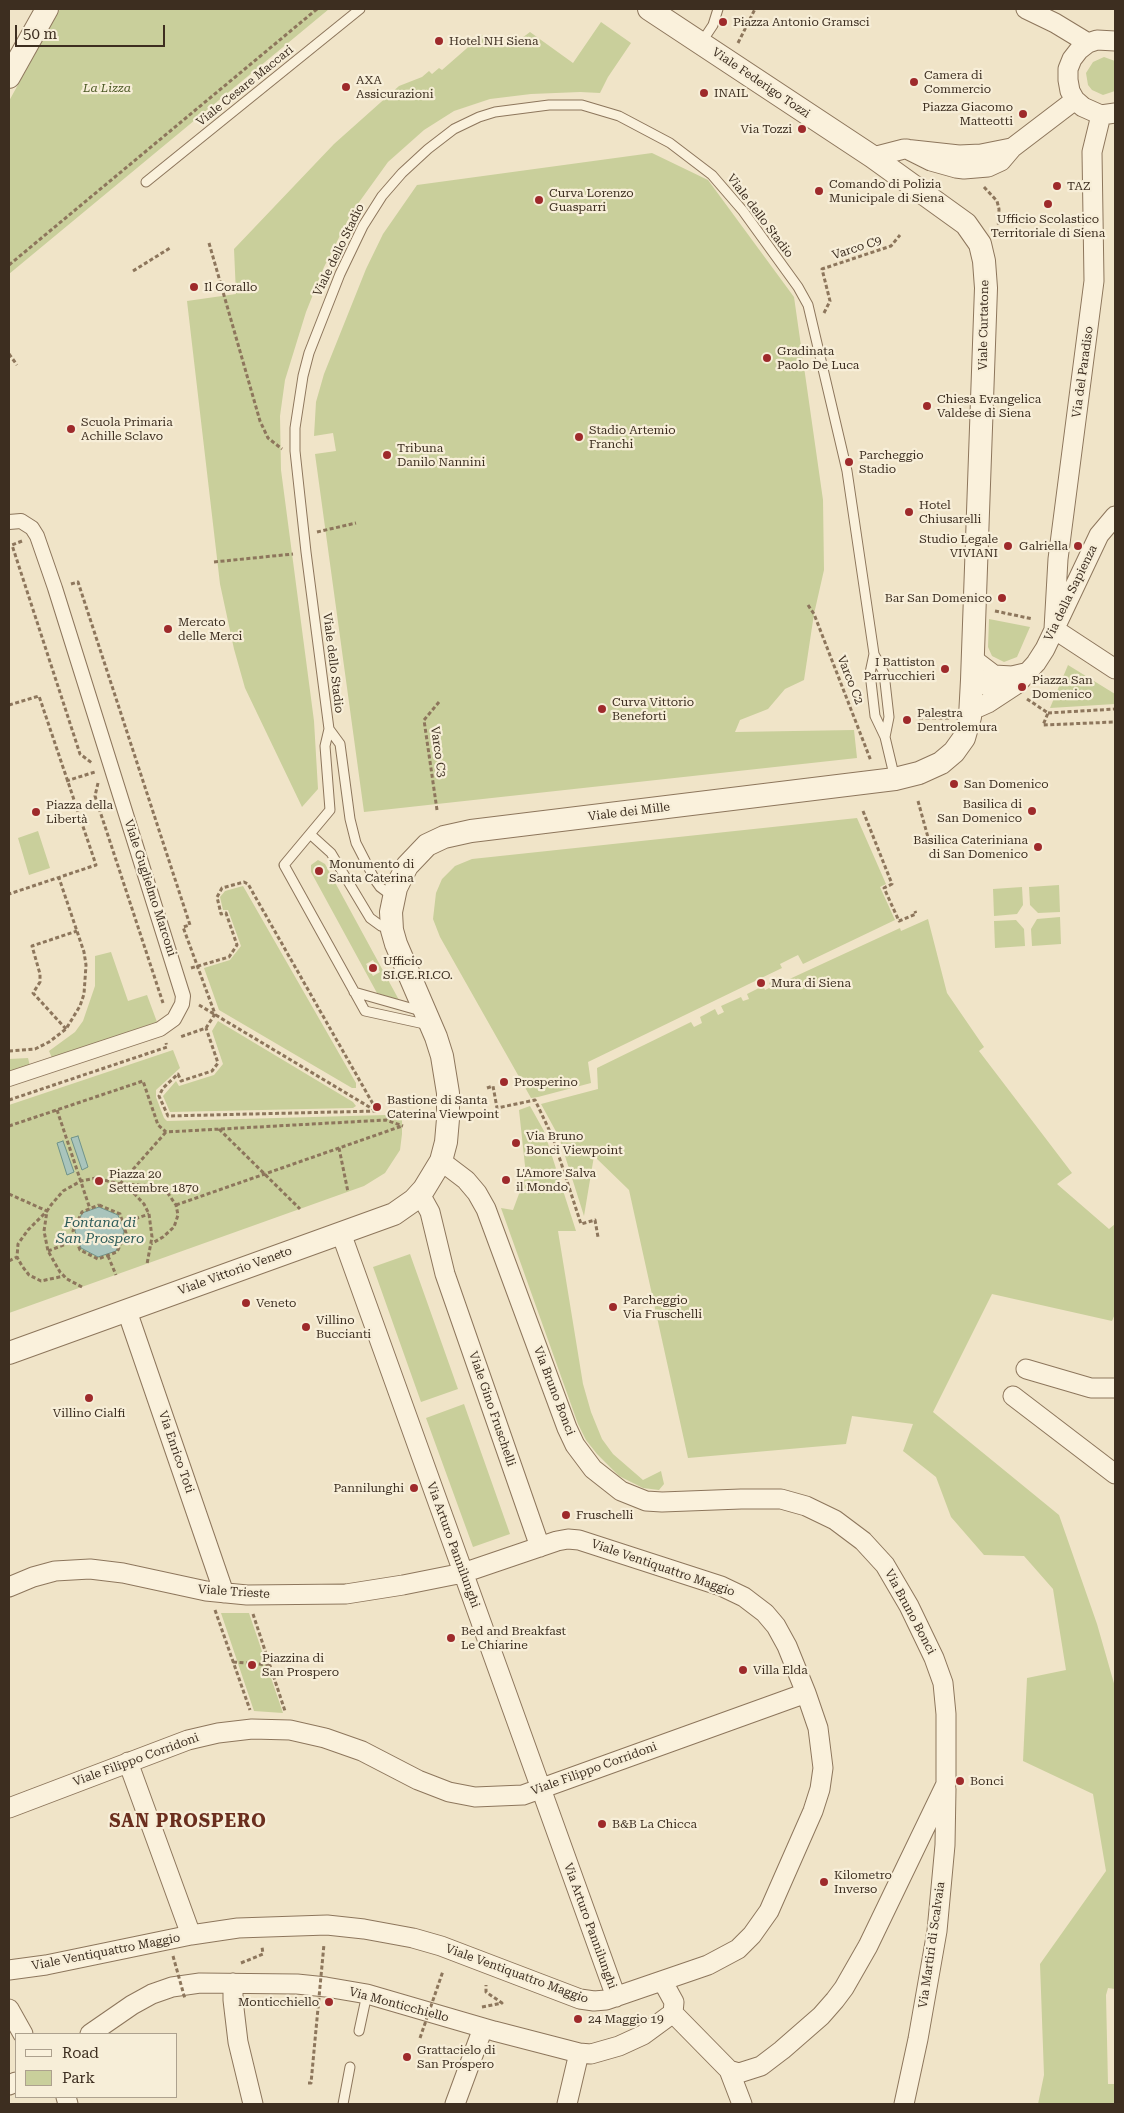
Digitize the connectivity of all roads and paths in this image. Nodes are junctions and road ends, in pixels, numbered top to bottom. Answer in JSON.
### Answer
{"nodes":[{"id":1,"x":46,"y":9,"type":"edge"},
{"id":2,"x":317,"y":9,"type":"edge"},
{"id":3,"x":360,"y":9,"type":"edge"},
{"id":4,"x":649,"y":9,"type":"edge"},
{"id":5,"x":718,"y":9,"type":"edge"},
{"id":6,"x":755,"y":9,"type":"edge"},
{"id":7,"x":1026,"y":9,"type":"edge"},
{"id":8,"x":1115,"y":41,"type":"edge"},
{"id":9,"x":701,"y":43,"type":"junction"},
{"id":10,"x":1088,"y":44,"type":"junction"},
{"id":11,"x":735,"y":50,"type":"dead end"},
{"id":12,"x":9,"y":77,"type":"edge"},
{"id":13,"x":1075,"y":100,"type":"junction"},
{"id":14,"x":1108,"y":114,"type":"edge"},
{"id":15,"x":872,"y":157,"type":"junction"},
{"id":16,"x":146,"y":182,"type":"dead end"},
{"id":17,"x":982,"y":184,"type":"dead end"},
{"id":18,"x":998,"y":234,"type":"dead end"},
{"id":19,"x":900,"y":235,"type":"dead end"},
{"id":20,"x":210,"y":242,"type":"dead end"},
{"id":21,"x":170,"y":248,"type":"dead end"},
{"id":22,"x":9,"y":265,"type":"edge"},
{"id":23,"x":133,"y":271,"type":"dead end"},
{"id":24,"x":814,"y":331,"type":"junction"},
{"id":25,"x":9,"y":354,"type":"edge"},
{"id":26,"x":17,"y":365,"type":"dead end"},
{"id":27,"x":295,"y":451,"type":"junction"},
{"id":28,"x":1115,"y":516,"type":"edge"},
{"id":29,"x":9,"y":522,"type":"edge"},
{"id":30,"x":356,"y":523,"type":"dead end"},
{"id":31,"x":305,"y":535,"type":"junction"},
{"id":32,"x":36,"y":536,"type":"junction"},
{"id":33,"x":306,"y":552,"type":"junction"},
{"id":34,"x":214,"y":562,"type":"dead end"},
{"id":35,"x":55,"y":588,"type":"junction"},
{"id":36,"x":808,"y":605,"type":"dead end"},
{"id":37,"x":989,"y":610,"type":"dead end"},
{"id":38,"x":1033,"y":619,"type":"dead end"},
{"id":39,"x":1054,"y":629,"type":"junction"},
{"id":40,"x":874,"y":654,"type":"junction"},
{"id":41,"x":972,"y":669,"type":"junction"},
{"id":42,"x":1115,"y":669,"type":"edge"},
{"id":43,"x":1020,"y":681,"type":"junction"},
{"id":44,"x":438,"y":702,"type":"dead end"},
{"id":45,"x":9,"y":705,"type":"edge"},
{"id":46,"x":1115,"y":709,"type":"edge"},
{"id":47,"x":1048,"y":712,"type":"junction"},
{"id":48,"x":963,"y":715,"type":"junction"},
{"id":49,"x":919,"y":718,"type":"dead end"},
{"id":50,"x":1115,"y":722,"type":"edge"},
{"id":51,"x":329,"y":729,"type":"junction"},
{"id":52,"x":885,"y":737,"type":"junction"},
{"id":53,"x":872,"y":762,"type":"dead end"},
{"id":54,"x":894,"y":779,"type":"junction"},
{"id":55,"x":918,"y":802,"type":"dead end"},
{"id":56,"x":437,"y":810,"type":"dead end"},
{"id":57,"x":863,"y":811,"type":"dead end"},
{"id":58,"x":310,"y":834,"type":"junction"},
{"id":59,"x":929,"y":840,"type":"dead end"},
{"id":60,"x":59,"y":878,"type":"junction"},
{"id":61,"x":9,"y":894,"type":"edge"},
{"id":62,"x":393,"y":896,"type":"junction"},
{"id":63,"x":915,"y":911,"type":"dead end"},
{"id":64,"x":392,"y":930,"type":"junction"},
{"id":65,"x":77,"y":932,"type":"junction"},
{"id":66,"x":197,"y":966,"type":"junction"},
{"id":67,"x":177,"y":973,"type":"junction"},
{"id":68,"x":354,"y":992,"type":"junction"},
{"id":69,"x":183,"y":996,"type":"junction"},
{"id":70,"x":215,"y":1014,"type":"junction"},
{"id":71,"x":429,"y":1019,"type":"junction"},
{"id":72,"x":206,"y":1028,"type":"dead end"},
{"id":73,"x":66,"y":1029,"type":"junction"},
{"id":74,"x":160,"y":1029,"type":"junction"},
{"id":75,"x":9,"y":1051,"type":"edge"},
{"id":76,"x":9,"y":1080,"type":"edge"},
{"id":77,"x":487,"y":1088,"type":"dead end"},
{"id":78,"x":57,"y":1110,"type":"junction"},
{"id":79,"x":377,"y":1111,"type":"junction"},
{"id":80,"x":9,"y":1126,"type":"edge"},
{"id":81,"x":219,"y":1129,"type":"junction"},
{"id":82,"x":166,"y":1132,"type":"junction"},
{"id":83,"x":339,"y":1148,"type":"junction"},
{"id":84,"x":441,"y":1161,"type":"junction"},
{"id":85,"x":266,"y":1174,"type":"junction"},
{"id":86,"x":81,"y":1181,"type":"junction"},
{"id":87,"x":120,"y":1184,"type":"junction"},
{"id":88,"x":348,"y":1192,"type":"dead end"},
{"id":89,"x":9,"y":1194,"type":"edge"},
{"id":90,"x":420,"y":1194,"type":"junction"},
{"id":91,"x":176,"y":1205,"type":"junction"},
{"id":92,"x":90,"y":1209,"type":"junction"},
{"id":93,"x":300,"y":1209,"type":"dead end"},
{"id":94,"x":47,"y":1211,"type":"junction"},
{"id":95,"x":149,"y":1214,"type":"junction"},
{"id":96,"x":123,"y":1223,"type":"junction"},
{"id":97,"x":341,"y":1233,"type":"junction"},
{"id":98,"x":598,"y":1237,"type":"dead end"},
{"id":99,"x":77,"y":1240,"type":"junction"},
{"id":100,"x":151,"y":1244,"type":"junction"},
{"id":101,"x":48,"y":1250,"type":"junction"},
{"id":102,"x":108,"y":1256,"type":"junction"},
{"id":103,"x":17,"y":1257,"type":"junction"},
{"id":104,"x":9,"y":1261,"type":"edge"},
{"id":105,"x":147,"y":1264,"type":"dead end"},
{"id":106,"x":116,"y":1275,"type":"dead end"},
{"id":107,"x":64,"y":1276,"type":"junction"},
{"id":108,"x":82,"y":1287,"type":"dead end"},
{"id":109,"x":127,"y":1310,"type":"junction"},
{"id":110,"x":9,"y":1353,"type":"edge"},
{"id":111,"x":1026,"y":1369,"type":"dead end"},
{"id":112,"x":1115,"y":1388,"type":"edge"},
{"id":113,"x":1014,"y":1396,"type":"dead end"},
{"id":114,"x":1115,"y":1474,"type":"edge"},
{"id":115,"x":540,"y":1547,"type":"junction"},
{"id":116,"x":463,"y":1573,"type":"junction"},
{"id":117,"x":9,"y":1588,"type":"edge"},
{"id":118,"x":218,"y":1599,"type":"junction"},
{"id":119,"x":252,"y":1609,"type":"dead end"},
{"id":120,"x":233,"y":1662,"type":"junction"},
{"id":121,"x":270,"y":1665,"type":"junction"},
{"id":122,"x":806,"y":1693,"type":"junction"},
{"id":123,"x":252,"y":1716,"type":"dead end"},
{"id":124,"x":287,"y":1717,"type":"dead end"},
{"id":125,"x":128,"y":1762,"type":"junction"},
{"id":126,"x":946,"y":1784,"type":"junction"},
{"id":127,"x":541,"y":1789,"type":"junction"},
{"id":128,"x":9,"y":1808,"type":"edge"},
{"id":129,"x":191,"y":1935,"type":"junction"},
{"id":130,"x":324,"y":1944,"type":"dead end"},
{"id":131,"x":173,"y":1956,"type":"dead end"},
{"id":132,"x":9,"y":1970,"type":"edge"},
{"id":133,"x":444,"y":1971,"type":"dead end"},
{"id":134,"x":663,"y":1982,"type":"junction"},
{"id":135,"x":233,"y":1983,"type":"junction"},
{"id":136,"x":486,"y":1985,"type":"dead end"},
{"id":137,"x":367,"y":1994,"type":"junction"},
{"id":138,"x":616,"y":1997,"type":"junction"},
{"id":139,"x":185,"y":1999,"type":"dead end"},
{"id":140,"x":9,"y":2009,"type":"edge"},
{"id":141,"x":673,"y":2013,"type":"junction"},
{"id":142,"x":488,"y":2029,"type":"junction"},
{"id":143,"x":358,"y":2031,"type":"dead end"},
{"id":144,"x":22,"y":2033,"type":"edge"},
{"id":145,"x":91,"y":2033,"type":"edge"},
{"id":146,"x":420,"y":2038,"type":"dead end"},
{"id":147,"x":579,"y":2054,"type":"junction"},
{"id":148,"x":350,"y":2067,"type":"dead end"},
{"id":149,"x":729,"y":2070,"type":"junction"},
{"id":150,"x":308,"y":2083,"type":"dead end"},
{"id":151,"x":253,"y":2104,"type":"edge"},
{"id":152,"x":343,"y":2104,"type":"edge"},
{"id":153,"x":455,"y":2104,"type":"edge"},
{"id":154,"x":567,"y":2104,"type":"edge"},
{"id":155,"x":742,"y":2104,"type":"edge"},
{"id":156,"x":904,"y":2104,"type":"edge"}],
"edges":[{"from":1,"to":12,"type":"street"},
{"from":2,"to":22,"type":"path"},
{"from":3,"to":16,"type":"lane","name":"Viale Cesare Maccari"},
{"from":4,"to":9,"type":"street","name":"Viale Federigo Tozzi"},
{"from":5,"to":9,"type":"lane"},
{"from":6,"to":11,"type":"path"},
{"from":7,"to":10,"type":"street"},
{"from":8,"to":10,"type":"street"},
{"from":9,"to":15,"type":"street","name":"Viale Federigo Tozzi"},
{"from":10,"to":13,"type":"street"},
{"from":13,"to":14,"type":"street"},
{"from":13,"to":15,"type":"street"},
{"from":14,"to":39,"type":"street","name":"Via del Paradiso"},
{"from":15,"to":41,"type":"street","name":"Viale Curtatone"},
{"from":17,"to":18,"type":"path"},
{"from":19,"to":24,"type":"path","name":"Varco C9"},
{"from":20,"to":27,"type":"path"},
{"from":21,"to":23,"type":"path"},
{"from":24,"to":27,"type":"lane","name":"Viale dello Stadio"},
{"from":24,"to":40,"type":"lane","name":"Viale dello Stadio"},
{"from":25,"to":26,"type":"path"},
{"from":27,"to":31,"type":"lane","name":"Viale dello Stadio"},
{"from":28,"to":39,"type":"street","name":"Via della Sapienza"},
{"from":29,"to":32,"type":"street"},
{"from":30,"to":31,"type":"path"},
{"from":31,"to":33,"type":"lane","name":"Viale dello Stadio"},
{"from":32,"to":35,"type":"street","name":"Viale Guglielmo Marconi"},
{"from":32,"to":74,"type":"path"},
{"from":33,"to":34,"type":"path"},
{"from":33,"to":51,"type":"lane","name":"Viale dello Stadio"},
{"from":35,"to":66,"type":"path"},
{"from":35,"to":67,"type":"street","name":"Viale Guglielmo Marconi"},
{"from":36,"to":53,"type":"path","name":"Varco C2"},
{"from":37,"to":38,"type":"path"},
{"from":39,"to":42,"type":"street"},
{"from":39,"to":43,"type":"street","name":"Via della Sapienza"},
{"from":40,"to":52,"type":"lane","name":"Viale dello Stadio"},
{"from":40,"to":52,"type":"lane","name":"Viale dello Stadio"},
{"from":41,"to":43,"type":"street"},
{"from":41,"to":48,"type":"street","name":"Viale Curtatone"},
{"from":43,"to":47,"type":"path"},
{"from":43,"to":48,"type":"street","name":"Via della Sapienza"},
{"from":44,"to":56,"type":"path","name":"Varco C3"},
{"from":45,"to":60,"type":"path"},
{"from":46,"to":47,"type":"path"},
{"from":47,"to":50,"type":"path"},
{"from":48,"to":49,"type":"path"},
{"from":48,"to":54,"type":"street","name":"Viale Curtatone"},
{"from":51,"to":58,"type":"lane","name":"Viale dello Stadio"},
{"from":51,"to":62,"type":"lane","name":"Viale dello Stadio"},
{"from":52,"to":54,"type":"lane","name":"Viale dello Stadio"},
{"from":54,"to":62,"type":"street","name":"Viale dei Mille"},
{"from":55,"to":59,"type":"path"},
{"from":57,"to":63,"type":"path"},
{"from":58,"to":64,"type":"lane"},
{"from":58,"to":68,"type":"lane"},
{"from":60,"to":61,"type":"path"},
{"from":60,"to":65,"type":"path"},
{"from":62,"to":64,"type":"street","name":"Viale Vittorio Veneto"},
{"from":64,"to":71,"type":"street","name":"Viale Vittorio Veneto"},
{"from":65,"to":73,"type":"path"},
{"from":65,"to":73,"type":"path"},
{"from":66,"to":67,"type":"path"},
{"from":66,"to":70,"type":"path"},
{"from":66,"to":79,"type":"path"},
{"from":67,"to":69,"type":"street","name":"Viale Guglielmo Marconi"},
{"from":68,"to":71,"type":"lane"},
{"from":68,"to":71,"type":"lane"},
{"from":69,"to":70,"type":"path"},
{"from":69,"to":74,"type":"street"},
{"from":70,"to":79,"type":"path"},
{"from":71,"to":84,"type":"street","name":"Viale Vittorio Veneto"},
{"from":72,"to":79,"type":"path"},
{"from":73,"to":75,"type":"path"},
{"from":74,"to":76,"type":"street"},
{"from":77,"to":98,"type":"path"},
{"from":78,"to":80,"type":"path"},
{"from":78,"to":82,"type":"path"},
{"from":78,"to":86,"type":"path"},
{"from":81,"to":82,"type":"path"},
{"from":81,"to":83,"type":"path"},
{"from":81,"to":85,"type":"path"},
{"from":82,"to":87,"type":"path"},
{"from":83,"to":85,"type":"path"},
{"from":83,"to":88,"type":"path"},
{"from":84,"to":90,"type":"street","name":"Viale Vittorio Veneto"},
{"from":84,"to":126,"type":"street","name":"Via Bruno Bonci"},
{"from":85,"to":91,"type":"path"},
{"from":85,"to":93,"type":"path"},
{"from":86,"to":87,"type":"path"},
{"from":86,"to":92,"type":"path"},
{"from":86,"to":94,"type":"path"},
{"from":87,"to":91,"type":"path"},
{"from":87,"to":95,"type":"path"},
{"from":89,"to":94,"type":"path"},
{"from":90,"to":97,"type":"street","name":"Viale Vittorio Veneto"},
{"from":90,"to":115,"type":"street","name":"Viale Gino Fruschelli"},
{"from":91,"to":100,"type":"path"},
{"from":92,"to":96,"type":"path"},
{"from":92,"to":99,"type":"path"},
{"from":94,"to":101,"type":"path"},
{"from":94,"to":103,"type":"path"},
{"from":95,"to":96,"type":"path"},
{"from":95,"to":100,"type":"path"},
{"from":96,"to":102,"type":"path"},
{"from":97,"to":109,"type":"street","name":"Viale Vittorio Veneto"},
{"from":97,"to":116,"type":"street","name":"Via Arturo Pannilunghi"},
{"from":99,"to":101,"type":"path"},
{"from":99,"to":102,"type":"path"},
{"from":100,"to":105,"type":"path"},
{"from":101,"to":107,"type":"path"},
{"from":102,"to":106,"type":"path"},
{"from":103,"to":104,"type":"path"},
{"from":103,"to":107,"type":"path"},
{"from":107,"to":108,"type":"path"},
{"from":109,"to":110,"type":"street","name":"Viale Vittorio Veneto"},
{"from":109,"to":118,"type":"street","name":"Via Enrico Toti"},
{"from":111,"to":112,"type":"street"},
{"from":113,"to":114,"type":"street"},
{"from":115,"to":116,"type":"street"},
{"from":115,"to":122,"type":"street","name":"Viale Ventiquattro Maggio"},
{"from":116,"to":118,"type":"street","name":"Viale Trieste"},
{"from":116,"to":127,"type":"street","name":"Via Arturo Pannilunghi"},
{"from":117,"to":118,"type":"street","name":"Viale Trieste"},
{"from":118,"to":120,"type":"path"},
{"from":119,"to":121,"type":"path"},
{"from":120,"to":121,"type":"path"},
{"from":120,"to":123,"type":"path"},
{"from":121,"to":124,"type":"path"},
{"from":122,"to":127,"type":"street","name":"Viale Filippo Corridoni"},
{"from":122,"to":134,"type":"street","name":"Viale Ventiquattro Maggio"},
{"from":125,"to":127,"type":"street","name":"Viale Filippo Corridoni"},
{"from":125,"to":128,"type":"street","name":"Viale Filippo Corridoni"},
{"from":125,"to":129,"type":"street"},
{"from":126,"to":149,"type":"street","name":"Via Bruno Bonci"},
{"from":126,"to":156,"type":"street","name":"Via Martiri di Scalvaia"},
{"from":127,"to":138,"type":"street","name":"Via Arturo Pannilunghi"},
{"from":129,"to":132,"type":"street","name":"Viale Ventiquattro Maggio"},
{"from":129,"to":138,"type":"street","name":"Viale Ventiquattro Maggio"},
{"from":130,"to":150,"type":"path","bridge":true},
{"from":131,"to":139,"type":"path","bridge":true},
{"from":133,"to":146,"type":"path","bridge":true},
{"from":134,"to":138,"type":"street","name":"Viale Ventiquattro Maggio"},
{"from":134,"to":141,"type":"street"},
{"from":135,"to":137,"type":"street","name":"Via Monticchiello"},
{"from":135,"to":145,"type":"street","name":"Via Monticchiello"},
{"from":135,"to":151,"type":"street"},
{"from":136,"to":142,"type":"path"},
{"from":137,"to":142,"type":"street","name":"Via Monticchiello"},
{"from":137,"to":143,"type":"lane"},
{"from":140,"to":144,"type":"street"},
{"from":141,"to":147,"type":"street","name":"Via Monticchiello"},
{"from":141,"to":149,"type":"street"},
{"from":142,"to":147,"type":"street","name":"Via Monticchiello"},
{"from":142,"to":153,"type":"street"},
{"from":147,"to":154,"type":"street"},
{"from":148,"to":152,"type":"lane"},
{"from":149,"to":155,"type":"street"}]}
